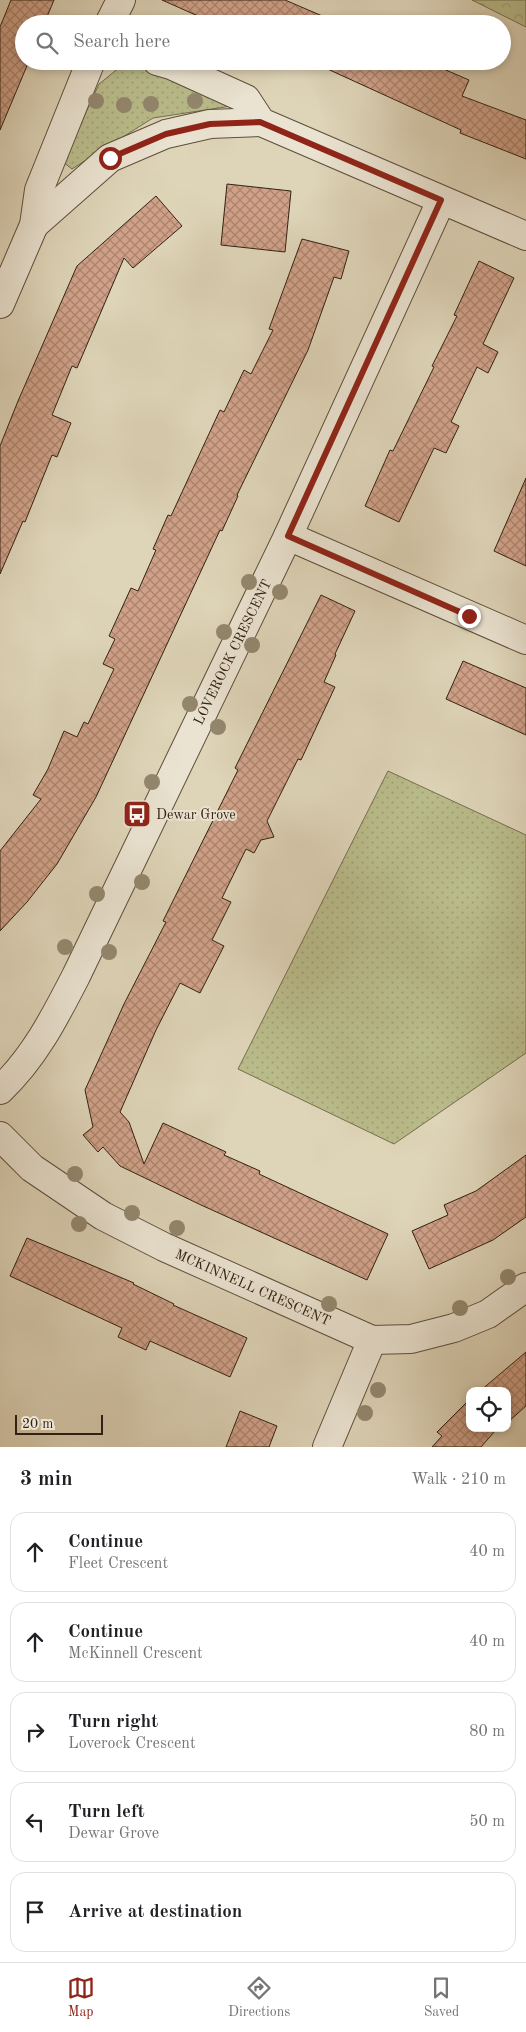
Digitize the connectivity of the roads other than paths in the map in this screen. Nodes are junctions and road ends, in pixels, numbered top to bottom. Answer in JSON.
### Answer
{"nodes":[{"id":1,"x":121,"y":0,"type":"edge"},
{"id":2,"x":114,"y":15,"type":"edge"},
{"id":3,"x":87,"y":70,"type":"edge"},
{"id":4,"x":183,"y":70,"type":"edge"},
{"id":5,"x":260,"y":122,"type":"junction"},
{"id":6,"x":441,"y":200,"type":"junction"},
{"id":7,"x":34,"y":224,"type":"junction"},
{"id":8,"x":526,"y":236,"type":"edge"},
{"id":9,"x":0,"y":304,"type":"edge"},
{"id":10,"x":288,"y":536,"type":"junction"},
{"id":11,"x":526,"y":640,"type":"edge"},
{"id":12,"x":0,"y":1090,"type":"edge"},
{"id":13,"x":0,"y":1136,"type":"edge"},
{"id":14,"x":526,"y":1287,"type":"edge"},
{"id":15,"x":372,"y":1340,"type":"junction"},
{"id":16,"x":327,"y":1447,"type":"edge"}],
"edges":[{"from":1,"to":2,"type":"street"},
{"from":3,"to":7,"type":"street"},
{"from":4,"to":5,"type":"street"},
{"from":5,"to":6,"type":"street"},
{"from":5,"to":7,"type":"street"},
{"from":6,"to":8,"type":"street"},
{"from":6,"to":10,"type":"street","name":"LOVEROCK CRESCENT"},
{"from":7,"to":9,"type":"street"},
{"from":10,"to":11,"type":"street"},
{"from":10,"to":12,"type":"street","name":"LOVEROCK CRESCENT"},
{"from":13,"to":15,"type":"street","name":"MCKINNELL CRESCENT"},
{"from":14,"to":15,"type":"street","name":"MCKINNELL CRESCENT"},
{"from":15,"to":16,"type":"street"}]}
